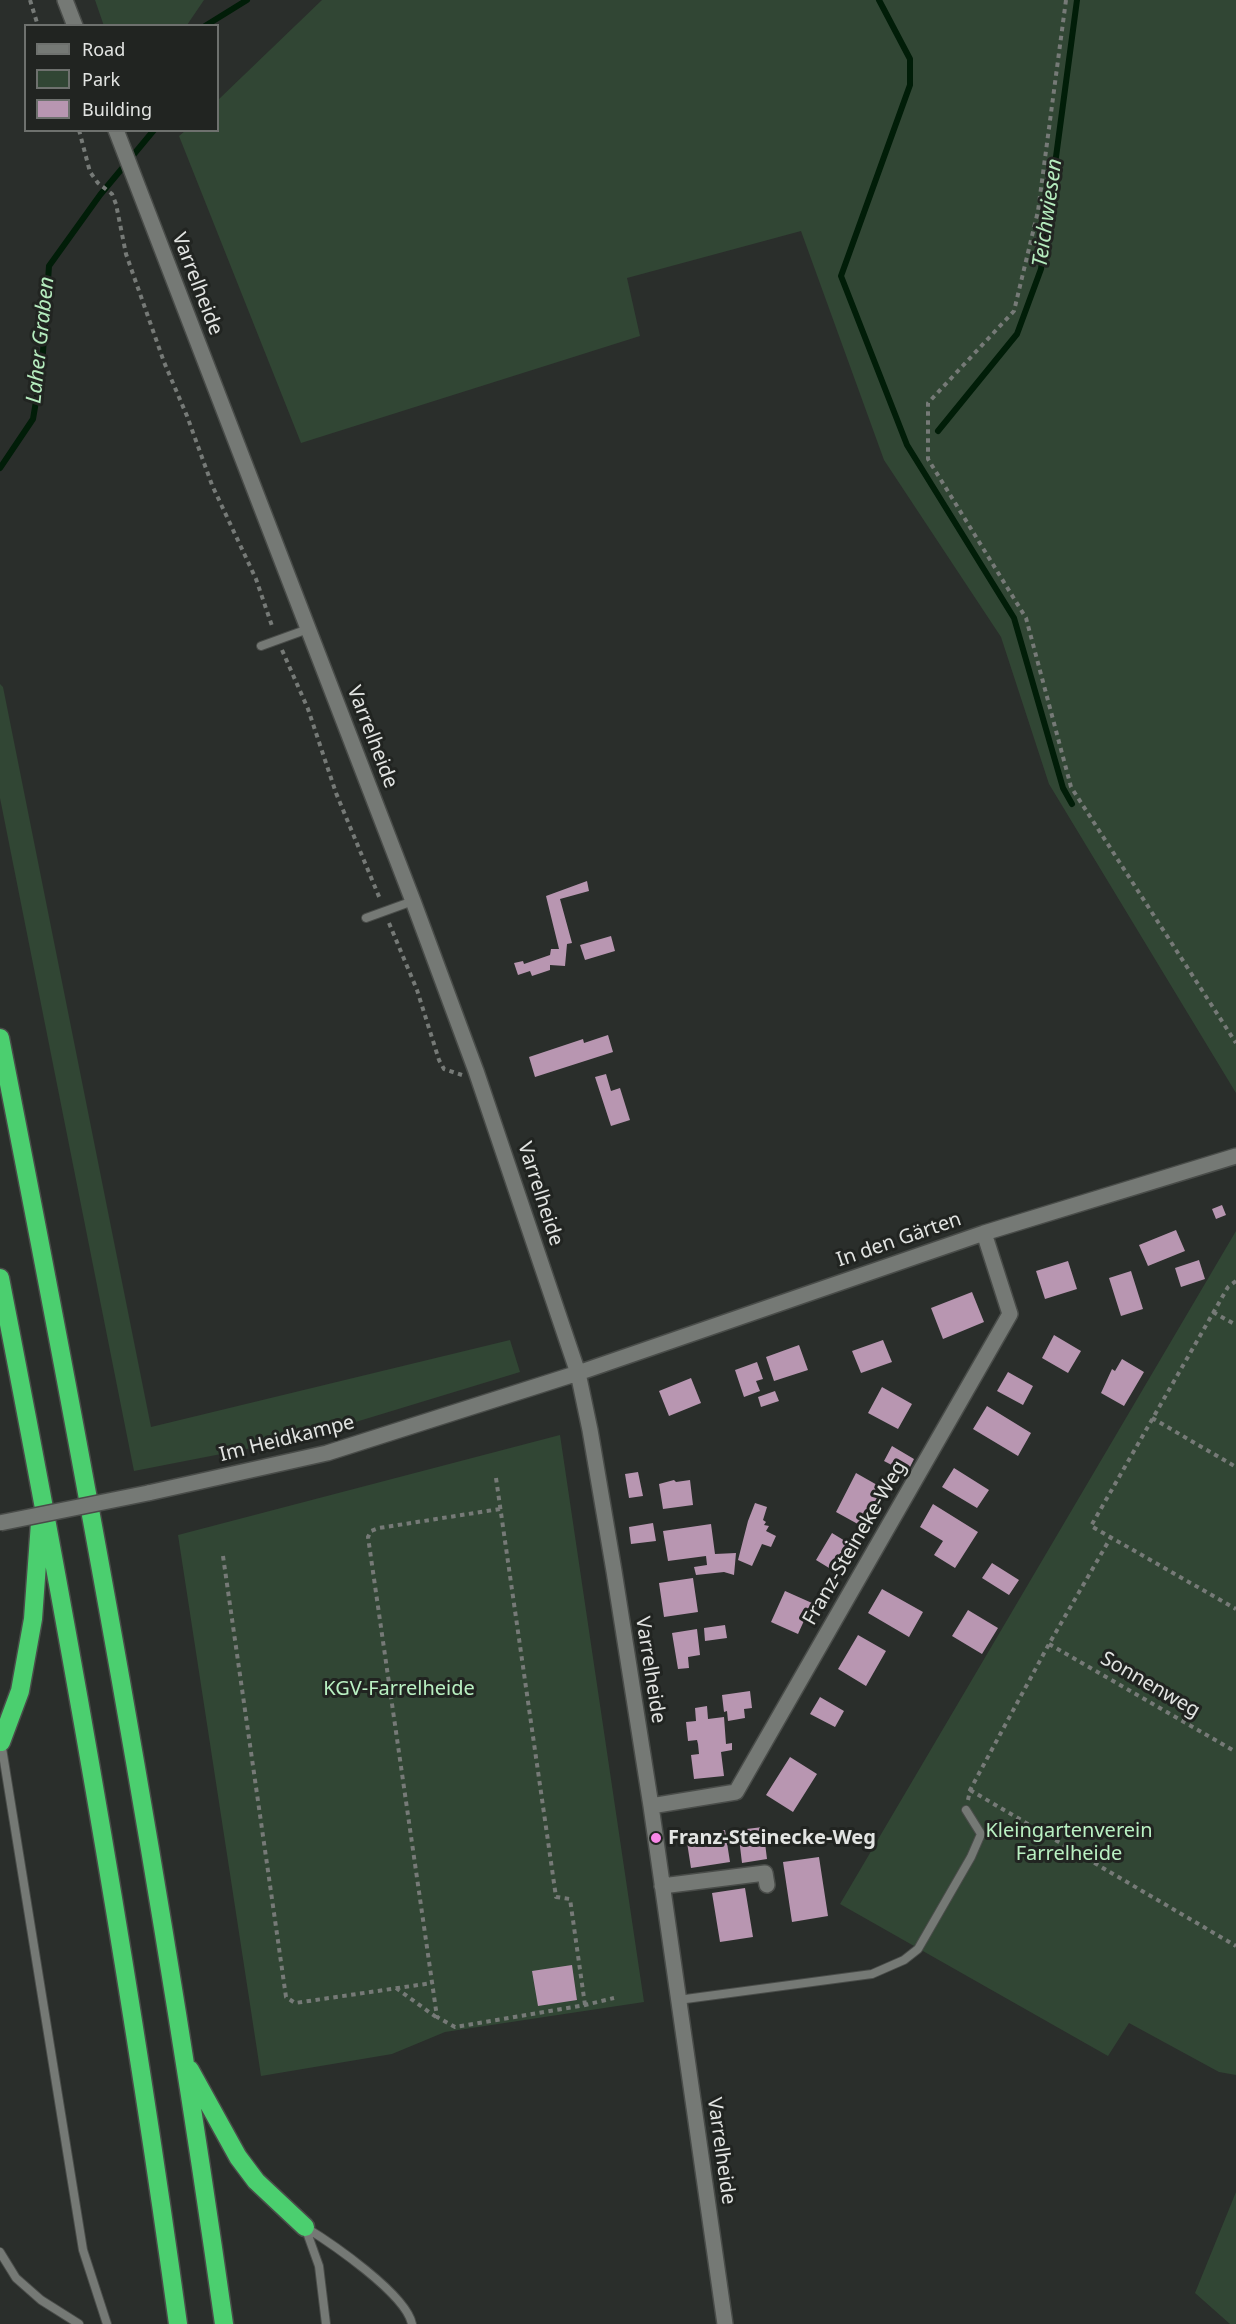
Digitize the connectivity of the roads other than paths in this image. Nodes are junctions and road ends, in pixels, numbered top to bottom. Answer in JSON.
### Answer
{"nodes":[{"id":1,"x":65,"y":0,"type":"edge"},
{"id":2,"x":74,"y":24,"type":"edge"},
{"id":3,"x":118,"y":137,"type":"edge"},
{"id":4,"x":308,"y":629,"type":"junction"},
{"id":5,"x":261,"y":646,"type":"dead end"},
{"id":6,"x":413,"y":901,"type":"junction"},
{"id":7,"x":366,"y":918,"type":"dead end"},
{"id":8,"x":0,"y":1038,"type":"edge"},
{"id":9,"x":1236,"y":1156,"type":"edge"},
{"id":10,"x":984,"y":1233,"type":"junction"},
{"id":11,"x":0,"y":1278,"type":"edge"},
{"id":12,"x":578,"y":1373,"type":"junction"},
{"id":13,"x":43,"y":1494,"type":"junction"},
{"id":14,"x":0,"y":1523,"type":"edge"},
{"id":15,"x":1,"y":1743,"type":"edge"},
{"id":16,"x":651,"y":1806,"type":"junction"},
{"id":17,"x":966,"y":1809,"type":"dead end"},
{"id":18,"x":767,"y":1885,"type":"dead end"},
{"id":19,"x":662,"y":1886,"type":"junction"},
{"id":20,"x":678,"y":2000,"type":"junction"},
{"id":21,"x":183,"y":2058,"type":"junction"},
{"id":22,"x":305,"y":2227,"type":"junction"},
{"id":23,"x":0,"y":2252,"type":"edge"},
{"id":24,"x":78,"y":2324,"type":"edge"},
{"id":25,"x":107,"y":2324,"type":"edge"},
{"id":26,"x":178,"y":2324,"type":"edge"},
{"id":27,"x":224,"y":2324,"type":"edge"},
{"id":28,"x":326,"y":2324,"type":"edge"},
{"id":29,"x":412,"y":2324,"type":"edge"},
{"id":30,"x":725,"y":2324,"type":"edge"}],
"edges":[{"from":1,"to":2,"type":"street"},
{"from":3,"to":4,"type":"street","name":"Varrelheide"},
{"from":4,"to":5,"type":"lane"},
{"from":4,"to":6,"type":"street","name":"Varrelheide"},
{"from":6,"to":7,"type":"lane"},
{"from":6,"to":12,"type":"street","name":"Varrelheide"},
{"from":8,"to":21,"type":"highway"},
{"from":9,"to":10,"type":"street","name":"In den Gärten"},
{"from":10,"to":12,"type":"street","name":"In den Gärten"},
{"from":10,"to":16,"type":"street","name":"Franz-Steineke-Weg"},
{"from":11,"to":13,"type":"highway"},
{"from":12,"to":14,"type":"street","name":"Im Heidkampe","bridge":true},
{"from":12,"to":16,"type":"street","name":"Varrelheide"},
{"from":13,"to":15,"type":"highway"},
{"from":13,"to":26,"type":"highway"},
{"from":15,"to":25,"type":"lane"},
{"from":16,"to":19,"type":"street","name":"Varrelheide"},
{"from":17,"to":20,"type":"lane"},
{"from":18,"to":19,"type":"street"},
{"from":19,"to":20,"type":"street","name":"Varrelheide"},
{"from":20,"to":30,"type":"street","name":"Varrelheide"},
{"from":21,"to":22,"type":"highway"},
{"from":21,"to":27,"type":"highway"},
{"from":22,"to":28,"type":"lane"},
{"from":22,"to":29,"type":"lane"},
{"from":23,"to":24,"type":"lane"}]}
